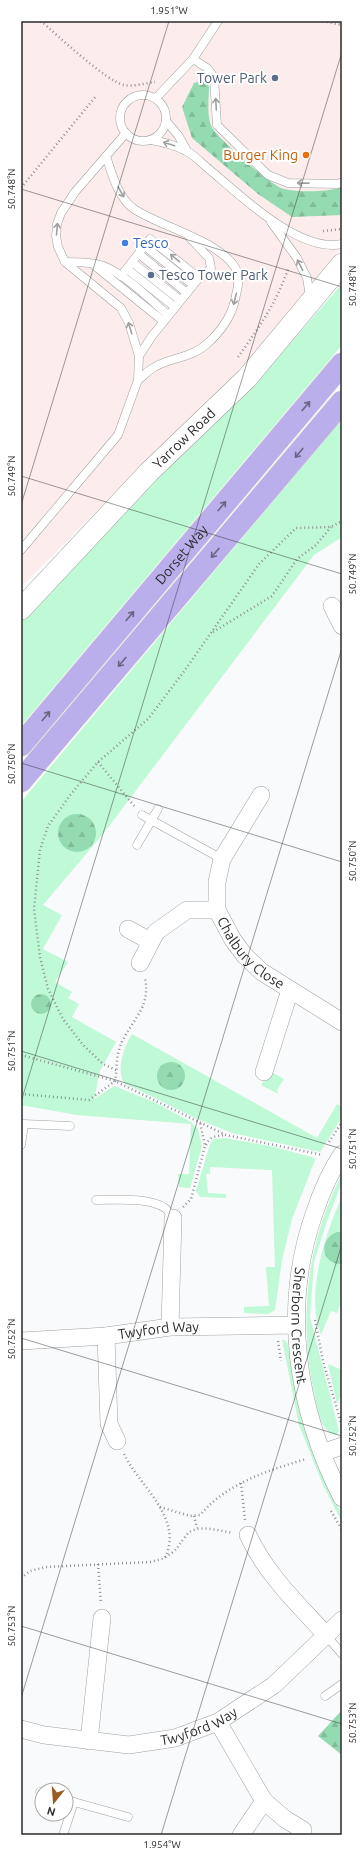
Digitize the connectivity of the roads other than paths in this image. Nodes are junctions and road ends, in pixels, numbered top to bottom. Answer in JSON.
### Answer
{"nodes":[{"id":1,"x":218,"y":21,"type":"edge"},
{"id":2,"x":193,"y":58,"type":"junction"},
{"id":3,"x":156,"y":98,"type":"junction"},
{"id":4,"x":166,"y":121,"type":"junction"},
{"id":5,"x":126,"y":133,"type":"junction"},
{"id":6,"x":151,"y":140,"type":"junction"},
{"id":7,"x":187,"y":151,"type":"junction"},
{"id":8,"x":106,"y":156,"type":"junction"},
{"id":9,"x":342,"y":182,"type":"edge"},
{"id":10,"x":270,"y":220,"type":"junction"},
{"id":11,"x":187,"y":235,"type":"junction"},
{"id":12,"x":342,"y":244,"type":"edge"},
{"id":13,"x":145,"y":246,"type":"junction"},
{"id":14,"x":139,"y":254,"type":"junction"},
{"id":15,"x":65,"y":262,"type":"junction"},
{"id":16,"x":132,"y":262,"type":"junction"},
{"id":17,"x":92,"y":263,"type":"junction"},
{"id":18,"x":342,"y":264,"type":"edge"},
{"id":19,"x":127,"y":269,"type":"junction"},
{"id":20,"x":121,"y":276,"type":"junction"},
{"id":21,"x":199,"y":278,"type":"junction"},
{"id":22,"x":193,"y":285,"type":"junction"},
{"id":23,"x":187,"y":293,"type":"junction"},
{"id":24,"x":311,"y":302,"type":"junction"},
{"id":25,"x":178,"y":303,"type":"junction"},
{"id":26,"x":166,"y":318,"type":"junction"},
{"id":27,"x":138,"y":356,"type":"junction"},
{"id":28,"x":342,"y":364,"type":"edge"},
{"id":29,"x":138,"y":380,"type":"junction"},
{"id":30,"x":342,"y":402,"type":"edge"},
{"id":31,"x":21,"y":550,"type":"edge"},
{"id":32,"x":332,"y":606,"type":"dead end"},
{"id":33,"x":21,"y":609,"type":"edge"},
{"id":34,"x":342,"y":626,"type":"edge"},
{"id":35,"x":21,"y":745,"type":"edge"},
{"id":36,"x":21,"y":781,"type":"edge"},
{"id":37,"x":261,"y":795,"type":"dead end"},
{"id":38,"x":158,"y":809,"type":"dead end"},
{"id":39,"x":142,"y":814,"type":"road end"},
{"id":40,"x":152,"y":820,"type":"junction"},
{"id":41,"x":138,"y":845,"type":"dead end"},
{"id":42,"x":222,"y":859,"type":"junction"},
{"id":43,"x":217,"y":910,"type":"junction"},
{"id":44,"x":128,"y":930,"type":"dead end"},
{"id":45,"x":150,"y":941,"type":"junction"},
{"id":46,"x":140,"y":963,"type":"road end"},
{"id":47,"x":290,"y":990,"type":"junction"},
{"id":48,"x":341,"y":1019,"type":"edge"},
{"id":49,"x":264,"y":1072,"type":"dead end"},
{"id":50,"x":70,"y":1126,"type":"dead end"},
{"id":51,"x":21,"y":1145,"type":"edge"},
{"id":52,"x":342,"y":1154,"type":"edge"},
{"id":53,"x":96,"y":1200,"type":"dead end"},
{"id":54,"x":173,"y":1218,"type":"joint"},
{"id":55,"x":296,"y":1325,"type":"junction"},
{"id":56,"x":170,"y":1327,"type":"junction"},
{"id":57,"x":106,"y":1336,"type":"junction"},
{"id":58,"x":21,"y":1341,"type":"edge"},
{"id":59,"x":117,"y":1441,"type":"road end"},
{"id":60,"x":342,"y":1446,"type":"edge"},
{"id":61,"x":322,"y":1453,"type":"junction"},
{"id":62,"x":342,"y":1498,"type":"edge"},
{"id":63,"x":248,"y":1535,"type":"road end"},
{"id":64,"x":102,"y":1618,"type":"road end"},
{"id":65,"x":342,"y":1620,"type":"edge"},
{"id":66,"x":326,"y":1635,"type":"junction"},
{"id":67,"x":342,"y":1654,"type":"edge"},
{"id":68,"x":342,"y":1684,"type":"edge"},
{"id":69,"x":325,"y":1696,"type":"dead end"},
{"id":70,"x":218,"y":1722,"type":"junction"},
{"id":71,"x":21,"y":1729,"type":"edge"},
{"id":72,"x":89,"y":1741,"type":"junction"},
{"id":73,"x":74,"y":1801,"type":"edge"},
{"id":74,"x":264,"y":1801,"type":"junction"},
{"id":75,"x":128,"y":1818,"type":"dead end"},
{"id":76,"x":66,"y":1822,"type":"edge"},
{"id":77,"x":307,"y":1833,"type":"edge"},
{"id":78,"x":63,"y":1835,"type":"edge"},
{"id":79,"x":240,"y":1835,"type":"edge"}],
"edges":[{"from":1,"to":2,"type":"lane"},
{"from":2,"to":3,"type":"lane"},
{"from":9,"to":2,"type":"lane","one_way":true},
{"from":3,"to":4,"type":"lane"},
{"from":3,"to":5,"type":"lane"},
{"from":4,"to":6,"type":"lane"},
{"from":4,"to":7,"type":"lane"},
{"from":5,"to":6,"type":"lane"},
{"from":5,"to":8,"type":"lane"},
{"from":7,"to":6,"type":"lane","one_way":true},
{"from":7,"to":10,"type":"lane"},
{"from":8,"to":11,"type":"lane","one_way":true},
{"from":15,"to":8,"type":"lane","one_way":true},
{"from":10,"to":12,"type":"lane"},
{"from":24,"to":10,"type":"lane","one_way":true},
{"from":11,"to":21,"type":"lane"},
{"from":11,"to":29,"type":"lane","one_way":true},
{"from":13,"to":14,"type":"lane"},
{"from":21,"to":13,"type":"lane","one_way":true},
{"from":13,"to":22,"type":"lane"},
{"from":14,"to":16,"type":"lane"},
{"from":14,"to":23,"type":"lane"},
{"from":15,"to":17,"type":"lane"},
{"from":27,"to":15,"type":"lane","one_way":true},
{"from":16,"to":19,"type":"lane"},
{"from":16,"to":25,"type":"lane"},
{"from":17,"to":20,"type":"lane"},
{"from":17,"to":26,"type":"lane"},
{"from":18,"to":24,"type":"street","name":"Yarrow Road"},
{"from":19,"to":20,"type":"lane"},
{"from":19,"to":25,"type":"lane"},
{"from":20,"to":26,"type":"lane"},
{"from":21,"to":22,"type":"lane"},
{"from":22,"to":23,"type":"lane"},
{"from":23,"to":25,"type":"lane"},
{"from":24,"to":33,"type":"street","name":"Yarrow Road"},
{"from":25,"to":26,"type":"lane"},
{"from":26,"to":27,"type":"lane"},
{"from":27,"to":29,"type":"lane"},
{"from":35,"to":28,"type":"highway","name":"Dorset Way","one_way":true},
{"from":29,"to":31,"type":"lane"},
{"from":30,"to":36,"type":"highway","name":"Dorset Way","one_way":true},
{"from":32,"to":34,"type":"street"},
{"from":37,"to":42,"type":"street","name":"Chalbury Close"},
{"from":38,"to":40,"type":"lane"},
{"from":39,"to":40,"type":"lane"},
{"from":40,"to":41,"type":"lane"},
{"from":40,"to":42,"type":"lane"},
{"from":42,"to":43,"type":"street","name":"Chalbury Close"},
{"from":43,"to":45,"type":"street","name":"Chalbury Close"},
{"from":43,"to":47,"type":"street","name":"Chalbury Close"},
{"from":44,"to":45,"type":"street"},
{"from":45,"to":46,"type":"street","name":"Chalbury Close"},
{"from":47,"to":48,"type":"street","name":"Chalbury Close"},
{"from":47,"to":49,"type":"street","name":"Chalbury Close"},
{"from":50,"to":51,"type":"lane"},
{"from":52,"to":55,"type":"street","name":"Sherborn Crescent"},
{"from":53,"to":54,"type":"lane"},
{"from":54,"to":56,"type":"street"},
{"from":55,"to":56,"type":"street","name":"Twyford Way"},
{"from":55,"to":61,"type":"street","name":"Sherborn Crescent"},
{"from":56,"to":57,"type":"street","name":"Twyford Way"},
{"from":57,"to":58,"type":"street","name":"Twyford Way"},
{"from":57,"to":59,"type":"street"},
{"from":60,"to":61,"type":"street"},
{"from":61,"to":62,"type":"street","name":"Sherborn Crescent"},
{"from":63,"to":66,"type":"street"},
{"from":64,"to":72,"type":"street"},
{"from":65,"to":66,"type":"street","name":"Twyford Way"},
{"from":66,"to":67,"type":"lane"},
{"from":66,"to":70,"type":"street","name":"Twyford Way"},
{"from":68,"to":69,"type":"lane"},
{"from":70,"to":72,"type":"street","name":"Twyford Way"},
{"from":70,"to":74,"type":"street"},
{"from":71,"to":72,"type":"street","name":"Twyford Way"},
{"from":73,"to":75,"type":"lane"},
{"from":74,"to":77,"type":"street"},
{"from":74,"to":79,"type":"street"},
{"from":76,"to":78,"type":"lane"}]}
